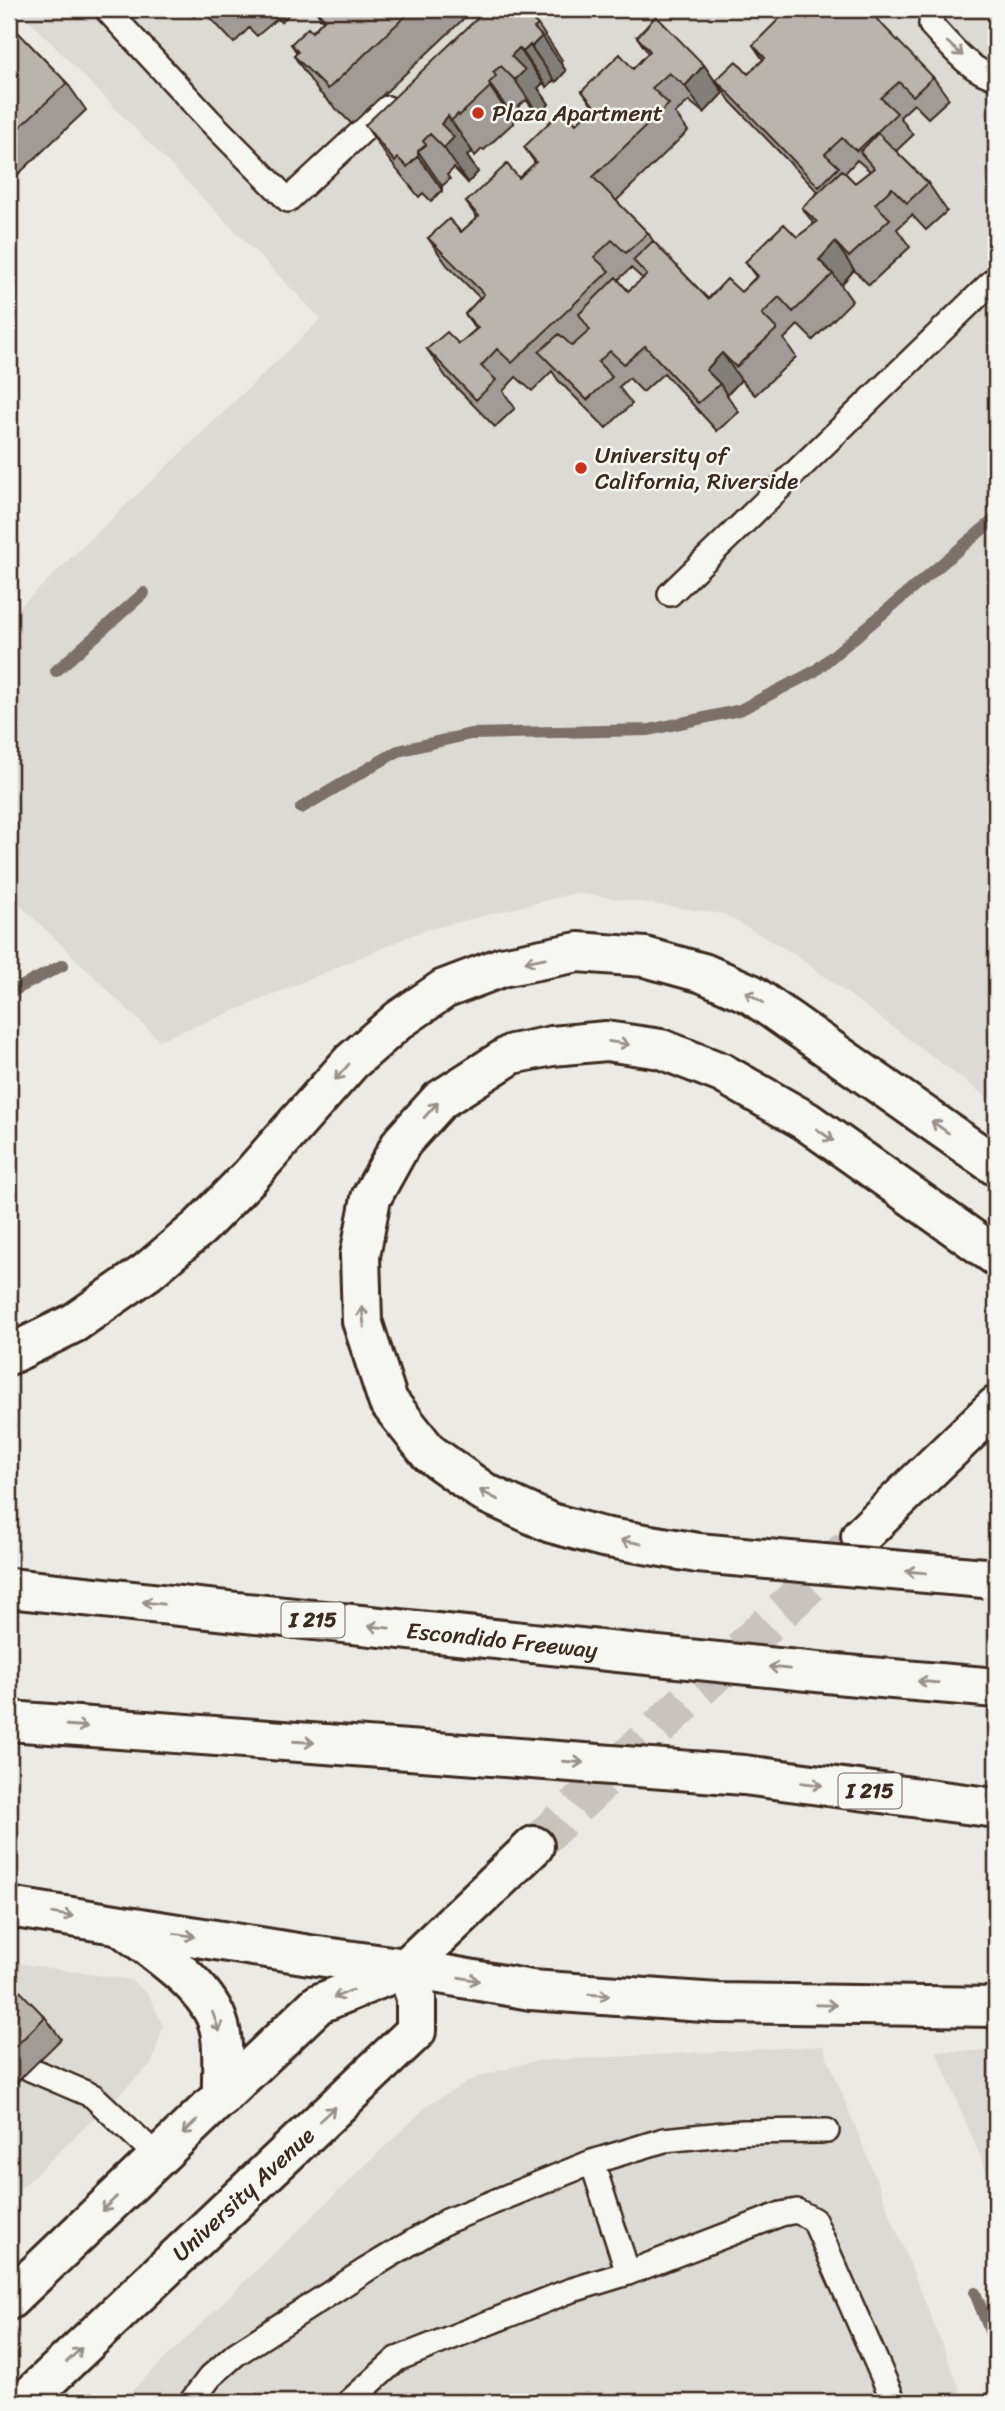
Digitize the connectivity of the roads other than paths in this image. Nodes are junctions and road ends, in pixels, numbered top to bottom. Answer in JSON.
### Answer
{"nodes":[{"id":1,"x":106,"y":9,"type":"edge"},
{"id":2,"x":932,"y":9,"type":"edge"},
{"id":3,"x":996,"y":77,"type":"edge"},
{"id":4,"x":406,"y":91,"type":"edge"},
{"id":5,"x":996,"y":278,"type":"edge"},
{"id":6,"x":670,"y":594,"type":"dead end"},
{"id":7,"x":996,"y":1166,"type":"edge"},
{"id":8,"x":996,"y":1256,"type":"edge"},
{"id":9,"x":9,"y":1355,"type":"edge"},
{"id":10,"x":996,"y":1406,"type":"edge"},
{"id":11,"x":861,"y":1536,"type":"tunnel mouth"},
{"id":12,"x":990,"y":1579,"type":"edge"},
{"id":13,"x":9,"y":1588,"type":"edge"},
{"id":14,"x":996,"y":1688,"type":"edge"},
{"id":15,"x":9,"y":1721,"type":"edge"},
{"id":16,"x":996,"y":1808,"type":"edge"},
{"id":17,"x":534,"y":1846,"type":"tunnel mouth"},
{"id":18,"x":9,"y":1907,"type":"edge"},
{"id":19,"x":117,"y":1924,"type":"junction"},
{"id":20,"x":406,"y":1968,"type":"junction"},
{"id":21,"x":996,"y":2007,"type":"edge"},
{"id":22,"x":30,"y":2069,"type":"dead end"},
{"id":23,"x":222,"y":2096,"type":"junction"},
{"id":24,"x":827,"y":2131,"type":"dead end"},
{"id":25,"x":158,"y":2157,"type":"junction"},
{"id":26,"x":592,"y":2162,"type":"junction"},
{"id":27,"x":628,"y":2273,"type":"junction"},
{"id":28,"x":13,"y":2287,"type":"edge"},
{"id":29,"x":24,"y":2402,"type":"edge"},
{"id":30,"x":191,"y":2402,"type":"edge"},
{"id":31,"x":349,"y":2402,"type":"edge"},
{"id":32,"x":894,"y":2402,"type":"edge"}],
"edges":[{"from":1,"to":4,"type":"lane"},
{"from":2,"to":3,"type":"lane","one_way":true},
{"from":5,"to":6,"type":"lane"},
{"from":7,"to":9,"type":"main road","one_way":true},
{"from":12,"to":8,"type":"main road","one_way":true,"bridge":true},
{"from":10,"to":11,"type":"main road"},
{"from":14,"to":13,"type":"main road","name":"Escondido Freeway","number":"I 215","one_way":true,"bridge":true},
{"from":15,"to":16,"type":"main road","number":"I 215","one_way":true,"bridge":true},
{"from":17,"to":20,"type":"main road"},
{"from":18,"to":19,"type":"main road","one_way":true},
{"from":19,"to":20,"type":"main road","one_way":true},
{"from":19,"to":23,"type":"main road","one_way":true},
{"from":20,"to":21,"type":"main road","one_way":true},
{"from":20,"to":23,"type":"main road","one_way":true},
{"from":29,"to":20,"type":"main road","name":"University Avenue","one_way":true},
{"from":22,"to":25,"type":"lane"},
{"from":23,"to":25,"type":"main road","one_way":true},
{"from":24,"to":26,"type":"lane"},
{"from":25,"to":28,"type":"main road","one_way":true},
{"from":26,"to":27,"type":"lane"},
{"from":26,"to":30,"type":"lane"},
{"from":27,"to":31,"type":"lane"},
{"from":27,"to":32,"type":"lane"}]}
